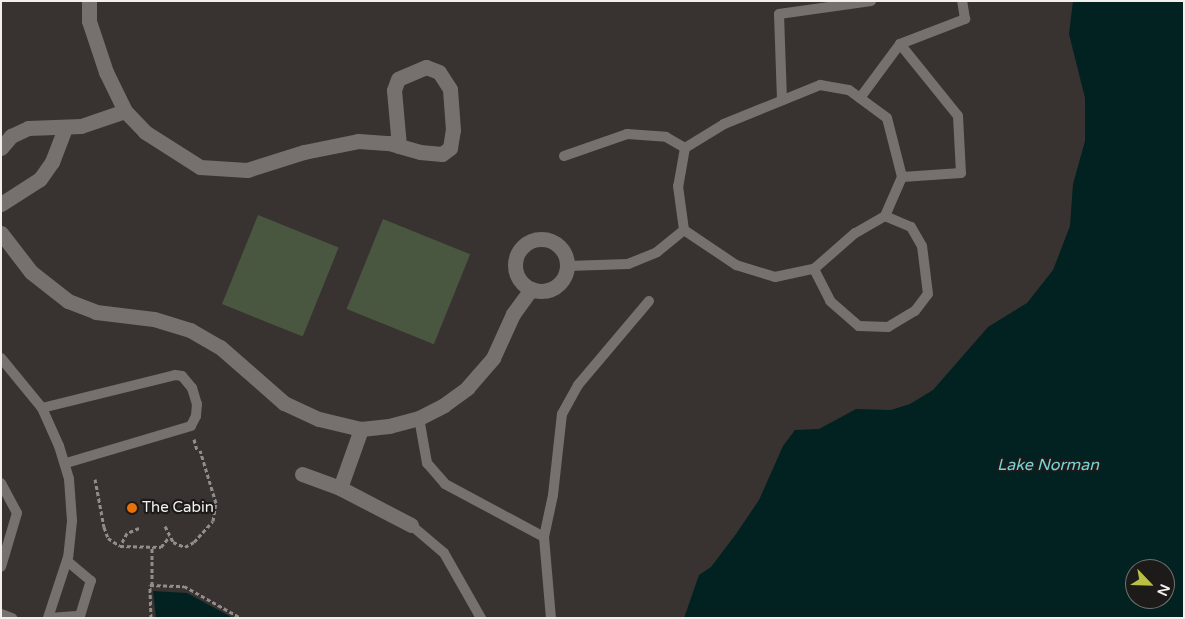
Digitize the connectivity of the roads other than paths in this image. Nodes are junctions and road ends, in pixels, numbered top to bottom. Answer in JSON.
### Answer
{"nodes":[{"id":1,"x":89,"y":1,"type":"edge"},
{"id":2,"x":871,"y":1,"type":"edge"},
{"id":3,"x":962,"y":1,"type":"edge"},
{"id":4,"x":900,"y":44,"type":"junction"},
{"id":5,"x":860,"y":98,"type":"junction"},
{"id":6,"x":782,"y":100,"type":"junction"},
{"id":7,"x":125,"y":111,"type":"junction"},
{"id":8,"x":65,"y":128,"type":"junction"},
{"id":9,"x":399,"y":146,"type":"junction"},
{"id":10,"x":1,"y":148,"type":"edge"},
{"id":11,"x":685,"y":148,"type":"junction"},
{"id":12,"x":564,"y":156,"type":"dead end"},
{"id":13,"x":902,"y":177,"type":"junction"},
{"id":14,"x":1,"y":204,"type":"edge"},
{"id":15,"x":885,"y":216,"type":"junction"},
{"id":16,"x":684,"y":230,"type":"junction"},
{"id":17,"x":1,"y":233,"type":"edge"},
{"id":18,"x":568,"y":266,"type":"junction"},
{"id":19,"x":814,"y":269,"type":"junction"},
{"id":20,"x":531,"y":289,"type":"junction"},
{"id":21,"x":650,"y":301,"type":"dead end"},
{"id":22,"x":1,"y":358,"type":"edge"},
{"id":23,"x":42,"y":408,"type":"junction"},
{"id":24,"x":419,"y":418,"type":"junction"},
{"id":25,"x":361,"y":428,"type":"junction"},
{"id":26,"x":66,"y":463,"type":"junction"},
{"id":27,"x":302,"y":474,"type":"dead end"},
{"id":28,"x":1,"y":483,"type":"edge"},
{"id":29,"x":340,"y":488,"type":"junction"},
{"id":30,"x":411,"y":524,"type":"joint"},
{"id":31,"x":544,"y":537,"type":"junction"},
{"id":32,"x":68,"y":559,"type":"junction"},
{"id":33,"x":1,"y":567,"type":"edge"},
{"id":34,"x":1,"y":614,"type":"edge"},
{"id":35,"x":12,"y":618,"type":"edge"},
{"id":36,"x":49,"y":618,"type":"edge"},
{"id":37,"x":480,"y":618,"type":"edge"},
{"id":38,"x":551,"y":618,"type":"edge"}],
"edges":[{"from":1,"to":7,"type":"street"},
{"from":2,"to":6,"type":"lane"},
{"from":3,"to":4,"type":"lane"},
{"from":4,"to":5,"type":"lane"},
{"from":4,"to":13,"type":"lane"},
{"from":5,"to":6,"type":"lane"},
{"from":5,"to":13,"type":"lane"},
{"from":6,"to":11,"type":"lane"},
{"from":7,"to":8,"type":"street"},
{"from":7,"to":9,"type":"street"},
{"from":8,"to":10,"type":"street"},
{"from":8,"to":14,"type":"street"},
{"from":9,"to":9,"type":"street"},
{"from":11,"to":12,"type":"lane"},
{"from":11,"to":16,"type":"lane"},
{"from":13,"to":15,"type":"lane"},
{"from":15,"to":19,"type":"lane"},
{"from":15,"to":19,"type":"lane"},
{"from":16,"to":18,"type":"lane"},
{"from":16,"to":19,"type":"lane"},
{"from":17,"to":25,"type":"street"},
{"from":18,"to":20,"type":"street"},
{"from":18,"to":20,"type":"street"},
{"from":20,"to":24,"type":"street"},
{"from":21,"to":31,"type":"lane"},
{"from":22,"to":23,"type":"lane"},
{"from":23,"to":26,"type":"lane"},
{"from":23,"to":26,"type":"lane"},
{"from":24,"to":25,"type":"street"},
{"from":24,"to":31,"type":"lane"},
{"from":25,"to":29,"type":"street"},
{"from":26,"to":32,"type":"lane"},
{"from":27,"to":29,"type":"street"},
{"from":28,"to":33,"type":"lane"},
{"from":29,"to":30,"type":"street"},
{"from":30,"to":37,"type":"lane"},
{"from":31,"to":38,"type":"lane"},
{"from":32,"to":36,"type":"lane"},
{"from":32,"to":36,"type":"lane"},
{"from":34,"to":35,"type":"lane"}]}
